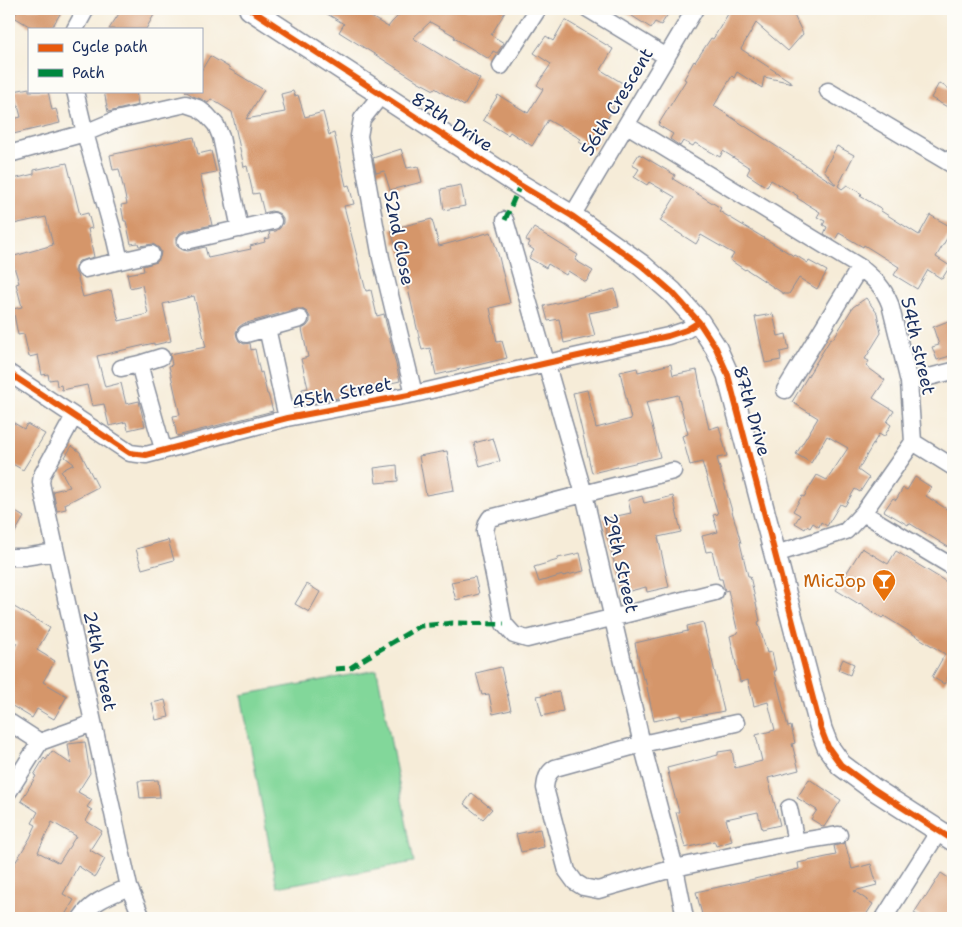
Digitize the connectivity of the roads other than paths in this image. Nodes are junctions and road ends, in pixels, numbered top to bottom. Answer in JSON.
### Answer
{"nodes":[{"id":1,"x":86,"y":9,"type":"edge"},
{"id":2,"x":250,"y":9,"type":"edge"},
{"id":3,"x":538,"y":9,"type":"edge"},
{"id":4,"x":588,"y":9,"type":"edge"},
{"id":5,"x":695,"y":9,"type":"edge"},
{"id":6,"x":76,"y":28,"type":"edge"},
{"id":7,"x":667,"y":57,"type":"junction"},
{"id":8,"x":501,"y":66,"type":"dead end"},
{"id":9,"x":828,"y":91,"type":"dead end"},
{"id":10,"x":75,"y":92,"type":"edge"},
{"id":11,"x":381,"y":94,"type":"junction"},
{"id":12,"x":627,"y":125,"type":"junction"},
{"id":13,"x":85,"y":133,"type":"junction"},
{"id":14,"x":9,"y":154,"type":"edge"},
{"id":15,"x":953,"y":165,"type":"edge"},
{"id":16,"x":572,"y":216,"type":"junction"},
{"id":17,"x":505,"y":220,"type":"dead end"},
{"id":18,"x":274,"y":221,"type":"dead end"},
{"id":19,"x":240,"y":229,"type":"junction"},
{"id":20,"x":186,"y":242,"type":"dead end"},
{"id":21,"x":151,"y":254,"type":"dead end"},
{"id":22,"x":120,"y":261,"type":"junction"},
{"id":23,"x":860,"y":267,"type":"junction"},
{"id":24,"x":85,"y":269,"type":"dead end"},
{"id":25,"x":300,"y":319,"type":"dead end"},
{"id":26,"x":699,"y":322,"type":"junction"},
{"id":27,"x":267,"y":328,"type":"junction"},
{"id":28,"x":246,"y":334,"type":"dead end"},
{"id":29,"x":161,"y":357,"type":"dead end"},
{"id":30,"x":547,"y":363,"type":"junction"},
{"id":31,"x":139,"y":364,"type":"junction"},
{"id":32,"x":121,"y":368,"type":"dead end"},
{"id":33,"x":953,"y":371,"type":"edge"},
{"id":34,"x":9,"y":373,"type":"edge"},
{"id":35,"x":910,"y":382,"type":"junction"},
{"id":36,"x":785,"y":390,"type":"dead end"},
{"id":37,"x":414,"y":394,"type":"junction"},
{"id":38,"x":74,"y":416,"type":"junction"},
{"id":39,"x":287,"y":418,"type":"junction"},
{"id":40,"x":913,"y":442,"type":"junction"},
{"id":41,"x":163,"y":450,"type":"junction"},
{"id":42,"x":953,"y":467,"type":"edge"},
{"id":43,"x":672,"y":471,"type":"dead end"},
{"id":44,"x":584,"y":494,"type":"junction"},
{"id":45,"x":864,"y":513,"type":"junction"},
{"id":46,"x":56,"y":552,"type":"junction"},
{"id":47,"x":776,"y":554,"type":"junction"},
{"id":48,"x":9,"y":557,"type":"edge"},
{"id":49,"x":953,"y":568,"type":"edge"},
{"id":50,"x":715,"y":592,"type":"dead end"},
{"id":51,"x":613,"y":616,"type":"junction"},
{"id":52,"x":9,"y":722,"type":"edge"},
{"id":53,"x":93,"y":723,"type":"junction"},
{"id":54,"x":736,"y":723,"type":"dead end"},
{"id":55,"x":40,"y":742,"type":"junction"},
{"id":56,"x":642,"y":744,"type":"junction"},
{"id":57,"x":9,"y":791,"type":"edge"},
{"id":58,"x":789,"y":808,"type":"dead end"},
{"id":59,"x":839,"y":835,"type":"dead end"},
{"id":60,"x":946,"y":836,"type":"edge"},
{"id":61,"x":796,"y":842,"type":"junction"},
{"id":62,"x":675,"y":868,"type":"junction"},
{"id":63,"x":129,"y":887,"type":"junction"},
{"id":64,"x":82,"y":918,"type":"edge"},
{"id":65,"x":142,"y":918,"type":"edge"},
{"id":66,"x":685,"y":918,"type":"edge"},
{"id":67,"x":884,"y":918,"type":"edge"}],
"edges":[{"from":1,"to":6,"type":"street"},
{"from":2,"to":11,"type":"street","name":"87th Drive"},
{"from":3,"to":8,"type":"street"},
{"from":4,"to":7,"type":"street"},
{"from":5,"to":7,"type":"street","name":"56th Crescent"},
{"from":7,"to":12,"type":"street","name":"56th Crescent"},
{"from":9,"to":15,"type":"street"},
{"from":10,"to":13,"type":"street"},
{"from":11,"to":16,"type":"street","name":"87th Drive"},
{"from":11,"to":37,"type":"street","name":"52nd Close"},
{"from":12,"to":16,"type":"street","name":"56th Crescent"},
{"from":12,"to":23,"type":"street","name":"54th street"},
{"from":13,"to":14,"type":"street"},
{"from":13,"to":19,"type":"street"},
{"from":13,"to":22,"type":"street"},
{"from":16,"to":26,"type":"street","name":"87th Drive"},
{"from":17,"to":30,"type":"street","name":"29th Street"},
{"from":18,"to":19,"type":"street"},
{"from":19,"to":20,"type":"street"},
{"from":21,"to":22,"type":"street"},
{"from":22,"to":24,"type":"street"},
{"from":23,"to":35,"type":"street","name":"54th street"},
{"from":23,"to":36,"type":"street"},
{"from":25,"to":27,"type":"street"},
{"from":26,"to":30,"type":"street","name":"45th Street"},
{"from":26,"to":47,"type":"street","name":"87th Drive"},
{"from":27,"to":28,"type":"street"},
{"from":27,"to":39,"type":"street"},
{"from":29,"to":31,"type":"street"},
{"from":30,"to":37,"type":"street","name":"45th Street"},
{"from":30,"to":44,"type":"street","name":"29th Street"},
{"from":31,"to":32,"type":"street"},
{"from":31,"to":41,"type":"street"},
{"from":33,"to":35,"type":"street"},
{"from":34,"to":38,"type":"street","name":"45th Street"},
{"from":35,"to":40,"type":"street","name":"54th street"},
{"from":37,"to":39,"type":"street","name":"45th Street"},
{"from":38,"to":41,"type":"street","name":"45th Street"},
{"from":38,"to":46,"type":"street","name":"24th Street"},
{"from":39,"to":41,"type":"street","name":"45th Street"},
{"from":40,"to":42,"type":"street"},
{"from":40,"to":45,"type":"street"},
{"from":43,"to":44,"type":"street"},
{"from":44,"to":51,"type":"street","name":"29th Street"},
{"from":44,"to":51,"type":"street"},
{"from":45,"to":47,"type":"street"},
{"from":45,"to":49,"type":"street"},
{"from":46,"to":48,"type":"street"},
{"from":46,"to":53,"type":"street","name":"24th Street"},
{"from":47,"to":60,"type":"street","name":"87th Drive"},
{"from":50,"to":51,"type":"street"},
{"from":51,"to":56,"type":"street","name":"29th Street"},
{"from":52,"to":55,"type":"street"},
{"from":53,"to":55,"type":"street"},
{"from":53,"to":63,"type":"street","name":"24th Street"},
{"from":54,"to":56,"type":"street"},
{"from":55,"to":57,"type":"street"},
{"from":56,"to":62,"type":"street","name":"29th Street"},
{"from":56,"to":62,"type":"street"},
{"from":58,"to":61,"type":"street"},
{"from":59,"to":61,"type":"street"},
{"from":60,"to":67,"type":"street"},
{"from":61,"to":62,"type":"street"},
{"from":62,"to":66,"type":"street","name":"29th Street"},
{"from":63,"to":64,"type":"street"},
{"from":63,"to":65,"type":"street","name":"24th Street"}]}
